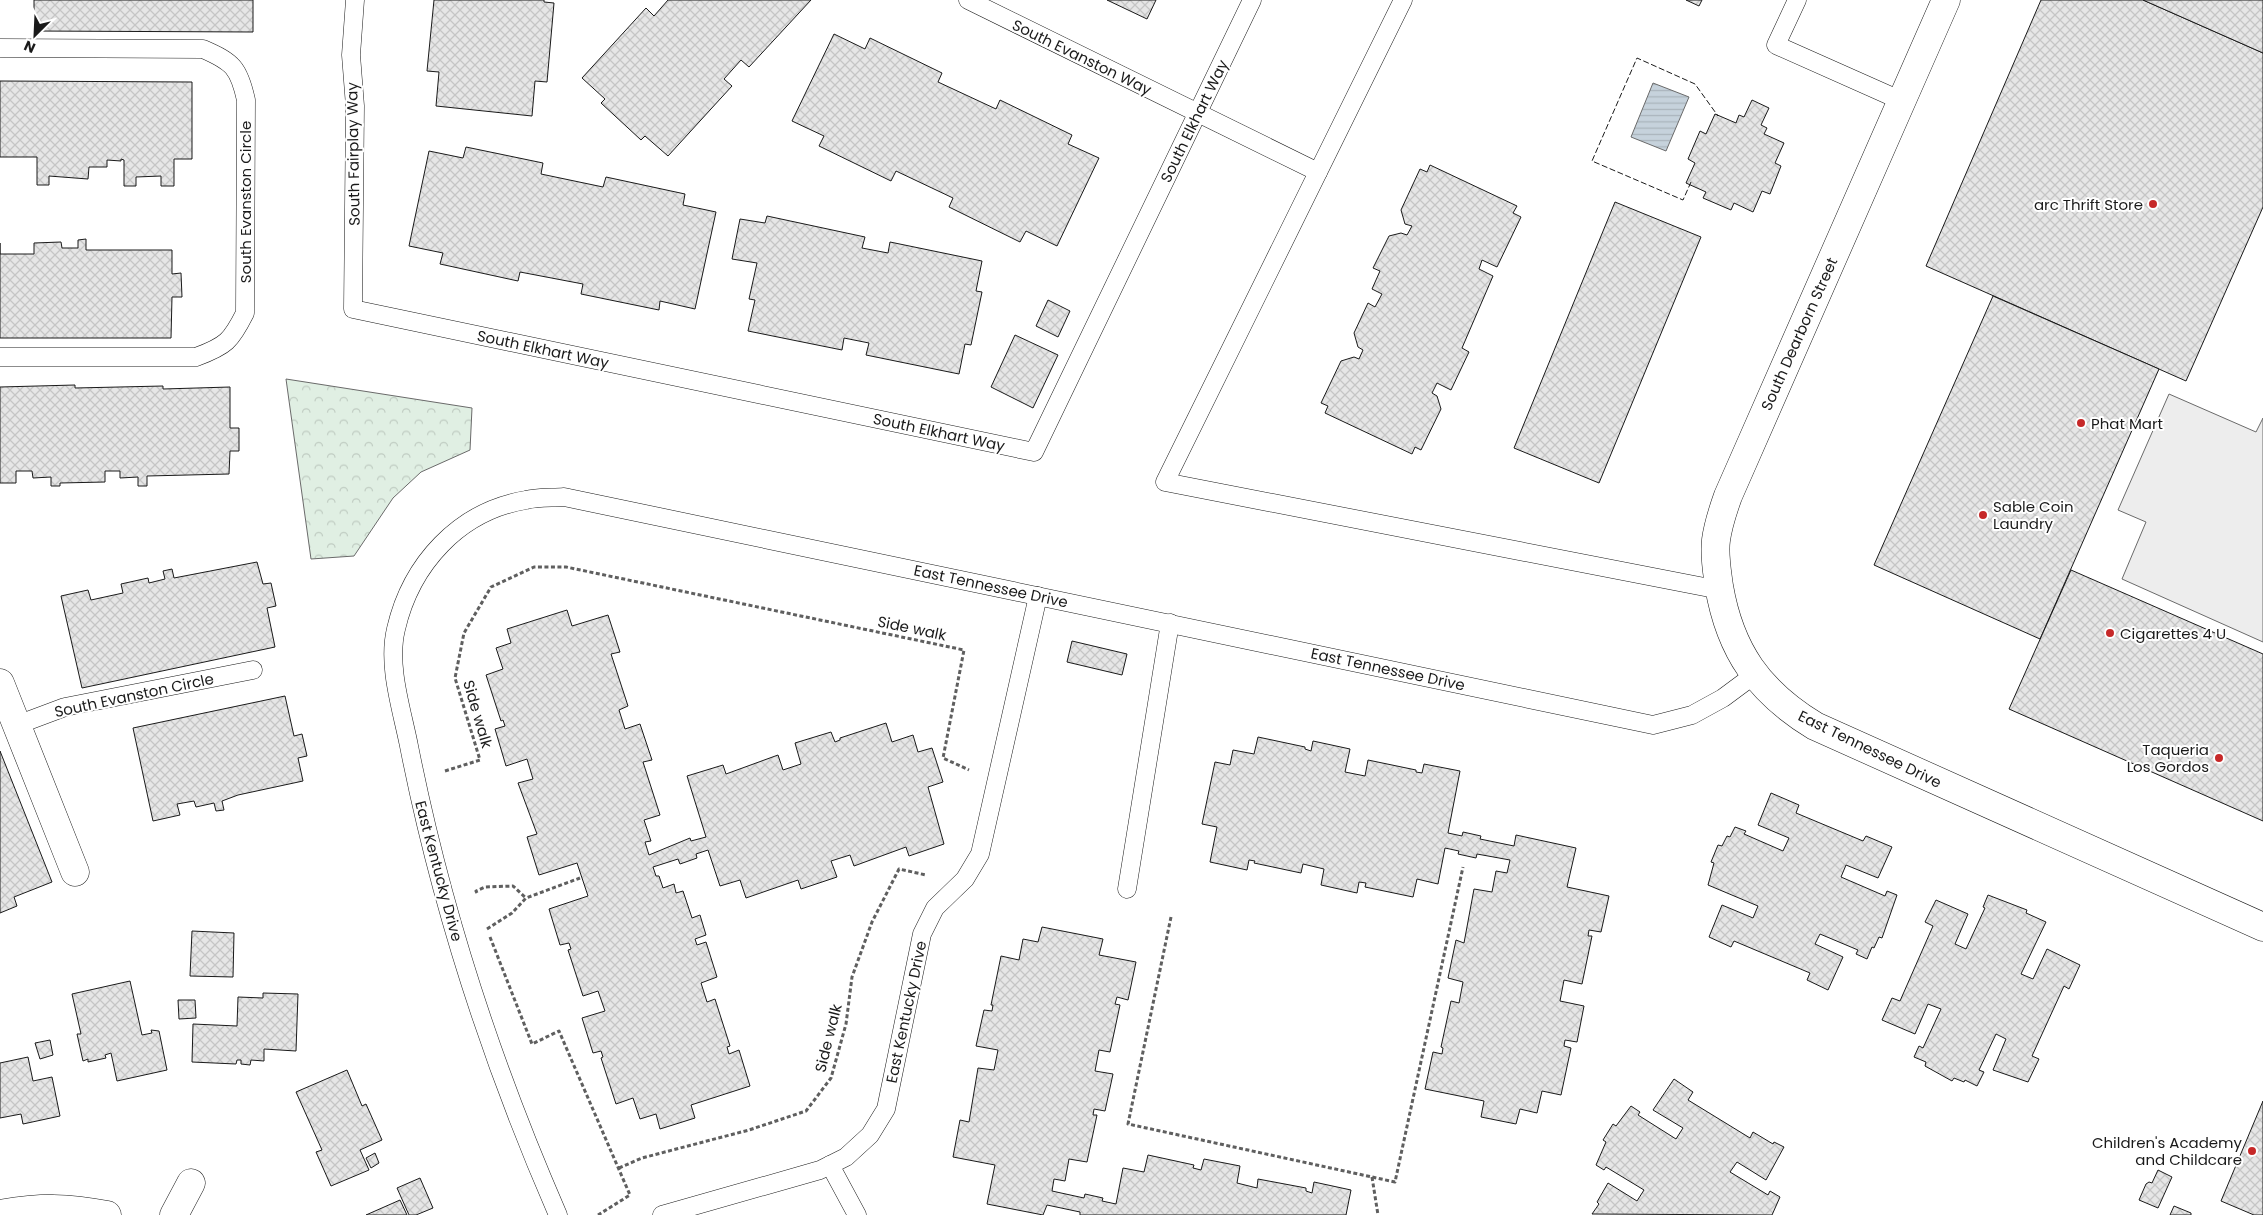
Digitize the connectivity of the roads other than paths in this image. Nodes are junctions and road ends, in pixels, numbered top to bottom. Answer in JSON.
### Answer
{"nodes":[{"id":1,"x":355,"y":0,"type":"edge"},
{"id":2,"x":968,"y":0,"type":"edge"},
{"id":3,"x":1252,"y":0,"type":"edge"},
{"id":4,"x":1403,"y":0,"type":"edge"},
{"id":5,"x":1797,"y":0,"type":"edge"},
{"id":6,"x":1946,"y":0,"type":"edge"},
{"id":7,"x":0,"y":48,"type":"edge"},
{"id":8,"x":1902,"y":101,"type":"junction"},
{"id":9,"x":1197,"y":114,"type":"junction"},
{"id":10,"x":1318,"y":172,"type":"junction"},
{"id":11,"x":353,"y":309,"type":"joint"},
{"id":12,"x":0,"y":358,"type":"edge"},
{"id":13,"x":456,"y":530,"type":"joint"},
{"id":14,"x":1720,"y":590,"type":"junction"},
{"id":15,"x":1038,"y":596,"type":"junction"},
{"id":16,"x":1170,"y":623,"type":"junction"},
{"id":17,"x":253,"y":670,"type":"dead end"},
{"id":18,"x":1754,"y":675,"type":"junction"},
{"id":19,"x":0,"y":683,"type":"edge"},
{"id":20,"x":17,"y":725,"type":"junction"},
{"id":21,"x":75,"y":872,"type":"dead end"},
{"id":22,"x":1127,"y":889,"type":"dead end"},
{"id":23,"x":2263,"y":927,"type":"edge"},
{"id":24,"x":830,"y":1165,"type":"junction"},
{"id":25,"x":191,"y":1183,"type":"dead end"},
{"id":26,"x":716,"y":1208,"type":"edge"},
{"id":27,"x":0,"y":1214,"type":"edge"},
{"id":28,"x":107,"y":1215,"type":"edge"},
{"id":29,"x":174,"y":1215,"type":"edge"},
{"id":30,"x":558,"y":1215,"type":"edge"},
{"id":31,"x":662,"y":1215,"type":"edge"},
{"id":32,"x":857,"y":1215,"type":"edge"}],
"edges":[{"from":1,"to":11,"type":"lane","name":"South Fairplay Way"},
{"from":2,"to":9,"type":"lane","name":"South Evanston Way"},
{"from":3,"to":9,"type":"lane","name":"South Elkhart Way"},
{"from":4,"to":10,"type":"lane"},
{"from":5,"to":8,"type":"lane"},
{"from":6,"to":8,"type":"street","name":"South Dearborn Street"},
{"from":7,"to":12,"type":"lane","name":"South Evanston Circle"},
{"from":8,"to":14,"type":"street","name":"South Dearborn Street"},
{"from":9,"to":10,"type":"lane","name":"South Evanston Way"},
{"from":9,"to":11,"type":"lane","name":"South Elkhart Way"},
{"from":10,"to":14,"type":"lane"},
{"from":13,"to":15,"type":"lane","name":"East Tennessee Drive"},
{"from":13,"to":30,"type":"lane","name":"East Kentucky Drive"},
{"from":14,"to":18,"type":"street","name":"South Dearborn Street"},
{"from":15,"to":16,"type":"lane","name":"East Tennessee Drive"},
{"from":15,"to":24,"type":"lane","name":"East Kentucky Drive"},
{"from":16,"to":18,"type":"lane","name":"East Tennessee Drive"},
{"from":16,"to":22,"type":"lane"},
{"from":17,"to":20,"type":"lane","name":"South Evanston Circle"},
{"from":18,"to":23,"type":"street","name":"East Tennessee Drive"},
{"from":19,"to":20,"type":"street"},
{"from":20,"to":21,"type":"street"},
{"from":24,"to":26,"type":"lane","name":"East Kentucky Drive"},
{"from":24,"to":32,"type":"lane"},
{"from":25,"to":29,"type":"street"},
{"from":26,"to":31,"type":"lane","name":"East Kentucky Drive"},
{"from":27,"to":28,"type":"street"}]}
